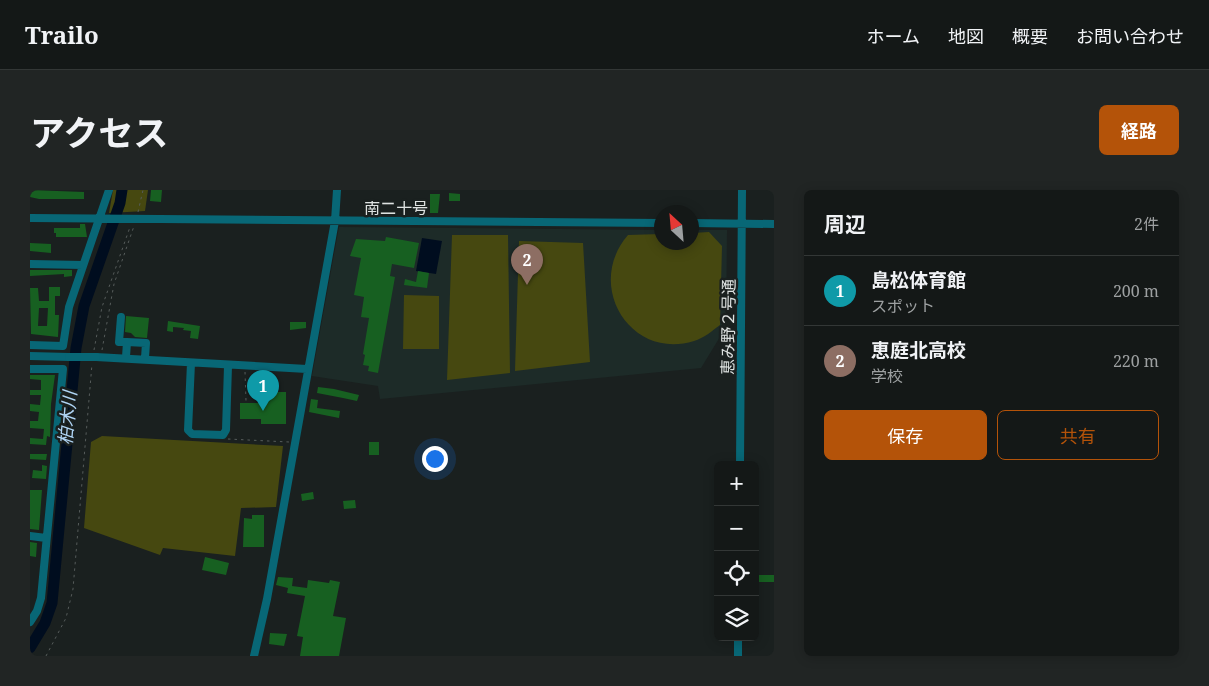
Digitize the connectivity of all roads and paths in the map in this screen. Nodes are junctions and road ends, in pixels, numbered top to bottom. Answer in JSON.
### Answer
{"nodes":[{"id":1,"x":109,"y":190,"type":"edge"},
{"id":2,"x":143,"y":190,"type":"edge"},
{"id":3,"x":337,"y":190,"type":"edge"},
{"id":4,"x":742,"y":190,"type":"edge"},
{"id":5,"x":30,"y":218,"type":"edge"},
{"id":6,"x":103,"y":219,"type":"junction"},
{"id":7,"x":134,"y":220,"type":"junction"},
{"id":8,"x":336,"y":221,"type":"junction"},
{"id":9,"x":654,"y":223,"type":"edge"},
{"id":10,"x":699,"y":223,"type":"edge"},
{"id":11,"x":734,"y":223,"type":"junction"},
{"id":12,"x":774,"y":224,"type":"edge"},
{"id":13,"x":30,"y":264,"type":"edge"},
{"id":14,"x":83,"y":265,"type":"junction"},
{"id":15,"x":121,"y":316,"type":"dead end"},
{"id":16,"x":127,"y":342,"type":"junction"},
{"id":17,"x":30,"y":345,"type":"edge"},
{"id":18,"x":30,"y":356,"type":"edge"},
{"id":19,"x":99,"y":357,"type":"junction"},
{"id":20,"x":126,"y":357,"type":"junction"},
{"id":21,"x":145,"y":358,"type":"junction"},
{"id":22,"x":191,"y":363,"type":"junction"},
{"id":23,"x":228,"y":366,"type":"junction"},
{"id":24,"x":245,"y":367,"type":"junction"},
{"id":25,"x":30,"y":369,"type":"edge"},
{"id":26,"x":307,"y":369,"type":"junction"},
{"id":27,"x":246,"y":401,"type":"dead end"},
{"id":28,"x":227,"y":439,"type":"dead end"},
{"id":29,"x":294,"y":442,"type":"junction"},
{"id":30,"x":740,"y":461,"type":"edge"},
{"id":31,"x":30,"y":536,"type":"edge"},
{"id":32,"x":46,"y":538,"type":"junction"},
{"id":33,"x":30,"y":606,"type":"edge"},
{"id":34,"x":37,"y":611,"type":"junction"},
{"id":35,"x":30,"y":622,"type":"edge"},
{"id":36,"x":738,"y":641,"type":"edge"},
{"id":37,"x":46,"y":656,"type":"edge"},
{"id":38,"x":254,"y":656,"type":"edge"},
{"id":39,"x":738,"y":656,"type":"edge"}],
"edges":[{"from":1,"to":6,"type":"street"},
{"from":2,"to":7,"type":"path"},
{"from":3,"to":8,"type":"street"},
{"from":4,"to":11,"type":"street","name":"恵み野２号通"},
{"from":5,"to":6,"type":"street","name":"南二十号"},
{"from":6,"to":7,"type":"street","name":"南二十号"},
{"from":6,"to":14,"type":"street"},
{"from":7,"to":8,"type":"street","name":"南二十号"},
{"from":7,"to":19,"type":"path"},
{"from":7,"to":37,"type":"path"},
{"from":8,"to":9,"type":"street","name":"南二十号"},
{"from":8,"to":26,"type":"street"},
{"from":10,"to":11,"type":"street"},
{"from":11,"to":12,"type":"street"},
{"from":11,"to":30,"type":"street","name":"恵み野２号通"},
{"from":13,"to":14,"type":"street"},
{"from":14,"to":17,"type":"street"},
{"from":15,"to":16,"type":"street"},
{"from":16,"to":20,"type":"street"},
{"from":16,"to":21,"type":"street"},
{"from":18,"to":19,"type":"street","bridge":true},
{"from":19,"to":20,"type":"street"},
{"from":20,"to":21,"type":"street"},
{"from":21,"to":22,"type":"street"},
{"from":22,"to":23,"type":"street"},
{"from":22,"to":23,"type":"street"},
{"from":23,"to":24,"type":"street"},
{"from":24,"to":26,"type":"street"},
{"from":24,"to":27,"type":"path"},
{"from":25,"to":32,"type":"street"},
{"from":26,"to":29,"type":"street"},
{"from":28,"to":29,"type":"path"},
{"from":29,"to":38,"type":"street"},
{"from":31,"to":32,"type":"street"},
{"from":32,"to":34,"type":"street"},
{"from":33,"to":34,"type":"street"},
{"from":34,"to":35,"type":"street"},
{"from":36,"to":39,"type":"street"}]}
